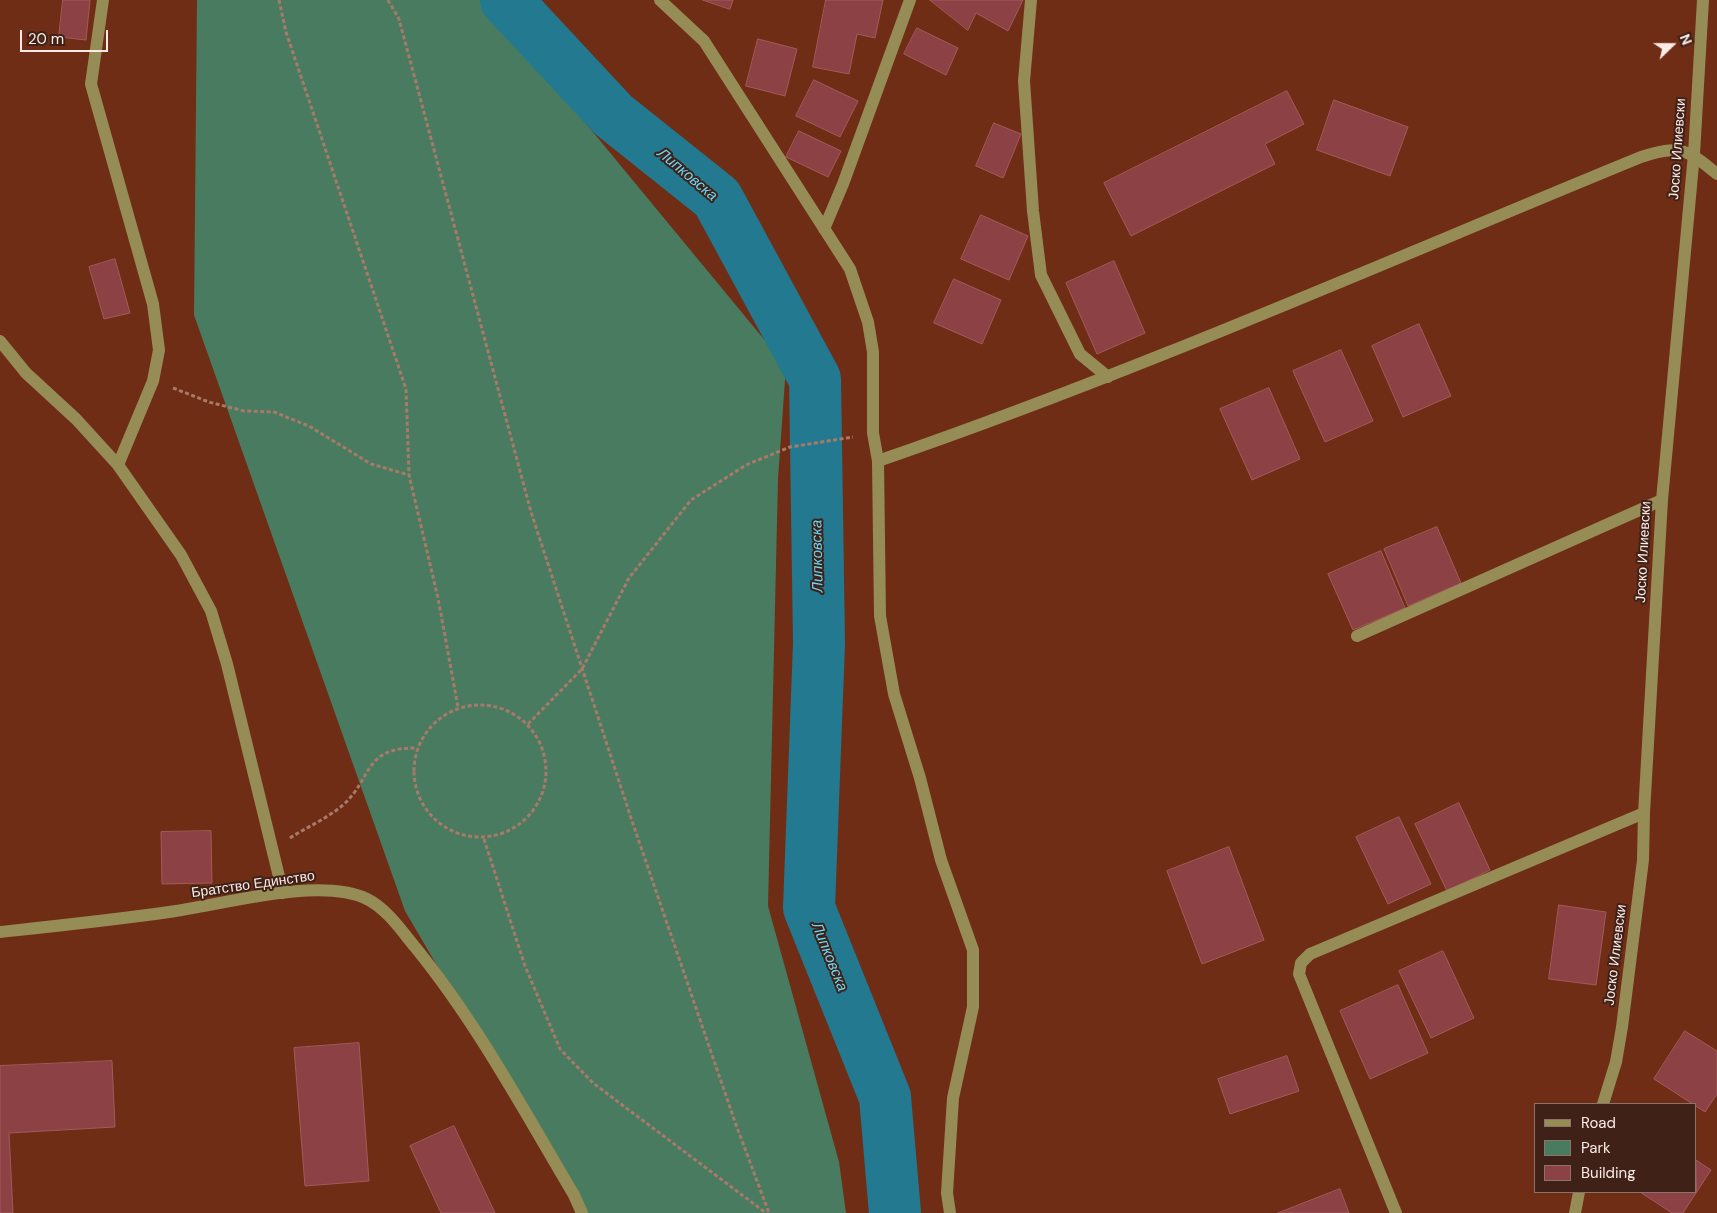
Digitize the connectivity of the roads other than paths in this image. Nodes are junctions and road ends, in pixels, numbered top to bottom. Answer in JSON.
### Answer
{"nodes":[{"id":1,"x":102,"y":0,"type":"edge"},
{"id":2,"x":660,"y":0,"type":"edge"},
{"id":3,"x":910,"y":0,"type":"edge"},
{"id":4,"x":1031,"y":0,"type":"edge"},
{"id":5,"x":1703,"y":0,"type":"edge"},
{"id":6,"x":1694,"y":154,"type":"junction"},
{"id":7,"x":1717,"y":174,"type":"edge"},
{"id":8,"x":824,"y":229,"type":"junction"},
{"id":9,"x":0,"y":341,"type":"edge"},
{"id":10,"x":1108,"y":377,"type":"junction"},
{"id":11,"x":878,"y":461,"type":"junction"},
{"id":12,"x":118,"y":465,"type":"junction"},
{"id":13,"x":1662,"y":500,"type":"junction"},
{"id":14,"x":1357,"y":636,"type":"dead end"},
{"id":15,"x":1644,"y":813,"type":"junction"},
{"id":16,"x":283,"y":893,"type":"junction"},
{"id":17,"x":0,"y":932,"type":"edge"},
{"id":18,"x":1603,"y":1103,"type":"edge"},
{"id":19,"x":1579,"y":1193,"type":"edge"},
{"id":20,"x":582,"y":1213,"type":"edge"},
{"id":21,"x":950,"y":1213,"type":"edge"},
{"id":22,"x":1396,"y":1213,"type":"edge"},
{"id":23,"x":1575,"y":1213,"type":"edge"}],
"edges":[{"from":1,"to":12,"type":"street"},
{"from":2,"to":8,"type":"street"},
{"from":3,"to":8,"type":"street"},
{"from":4,"to":10,"type":"street"},
{"from":5,"to":6,"type":"street","name":"Јоско Илиевски"},
{"from":6,"to":7,"type":"street"},
{"from":6,"to":10,"type":"street"},
{"from":6,"to":13,"type":"street","name":"Јоско Илиевски"},
{"from":8,"to":11,"type":"street"},
{"from":9,"to":12,"type":"street"},
{"from":10,"to":11,"type":"street"},
{"from":11,"to":21,"type":"street"},
{"from":12,"to":16,"type":"street"},
{"from":13,"to":14,"type":"street"},
{"from":13,"to":15,"type":"street","name":"Јоско Илиевски"},
{"from":15,"to":18,"type":"street","name":"Јоско Илиевски"},
{"from":15,"to":22,"type":"street"},
{"from":16,"to":17,"type":"street","name":"Братство Единство"},
{"from":16,"to":20,"type":"street","name":"Братство Единство"},
{"from":19,"to":23,"type":"street"}]}
